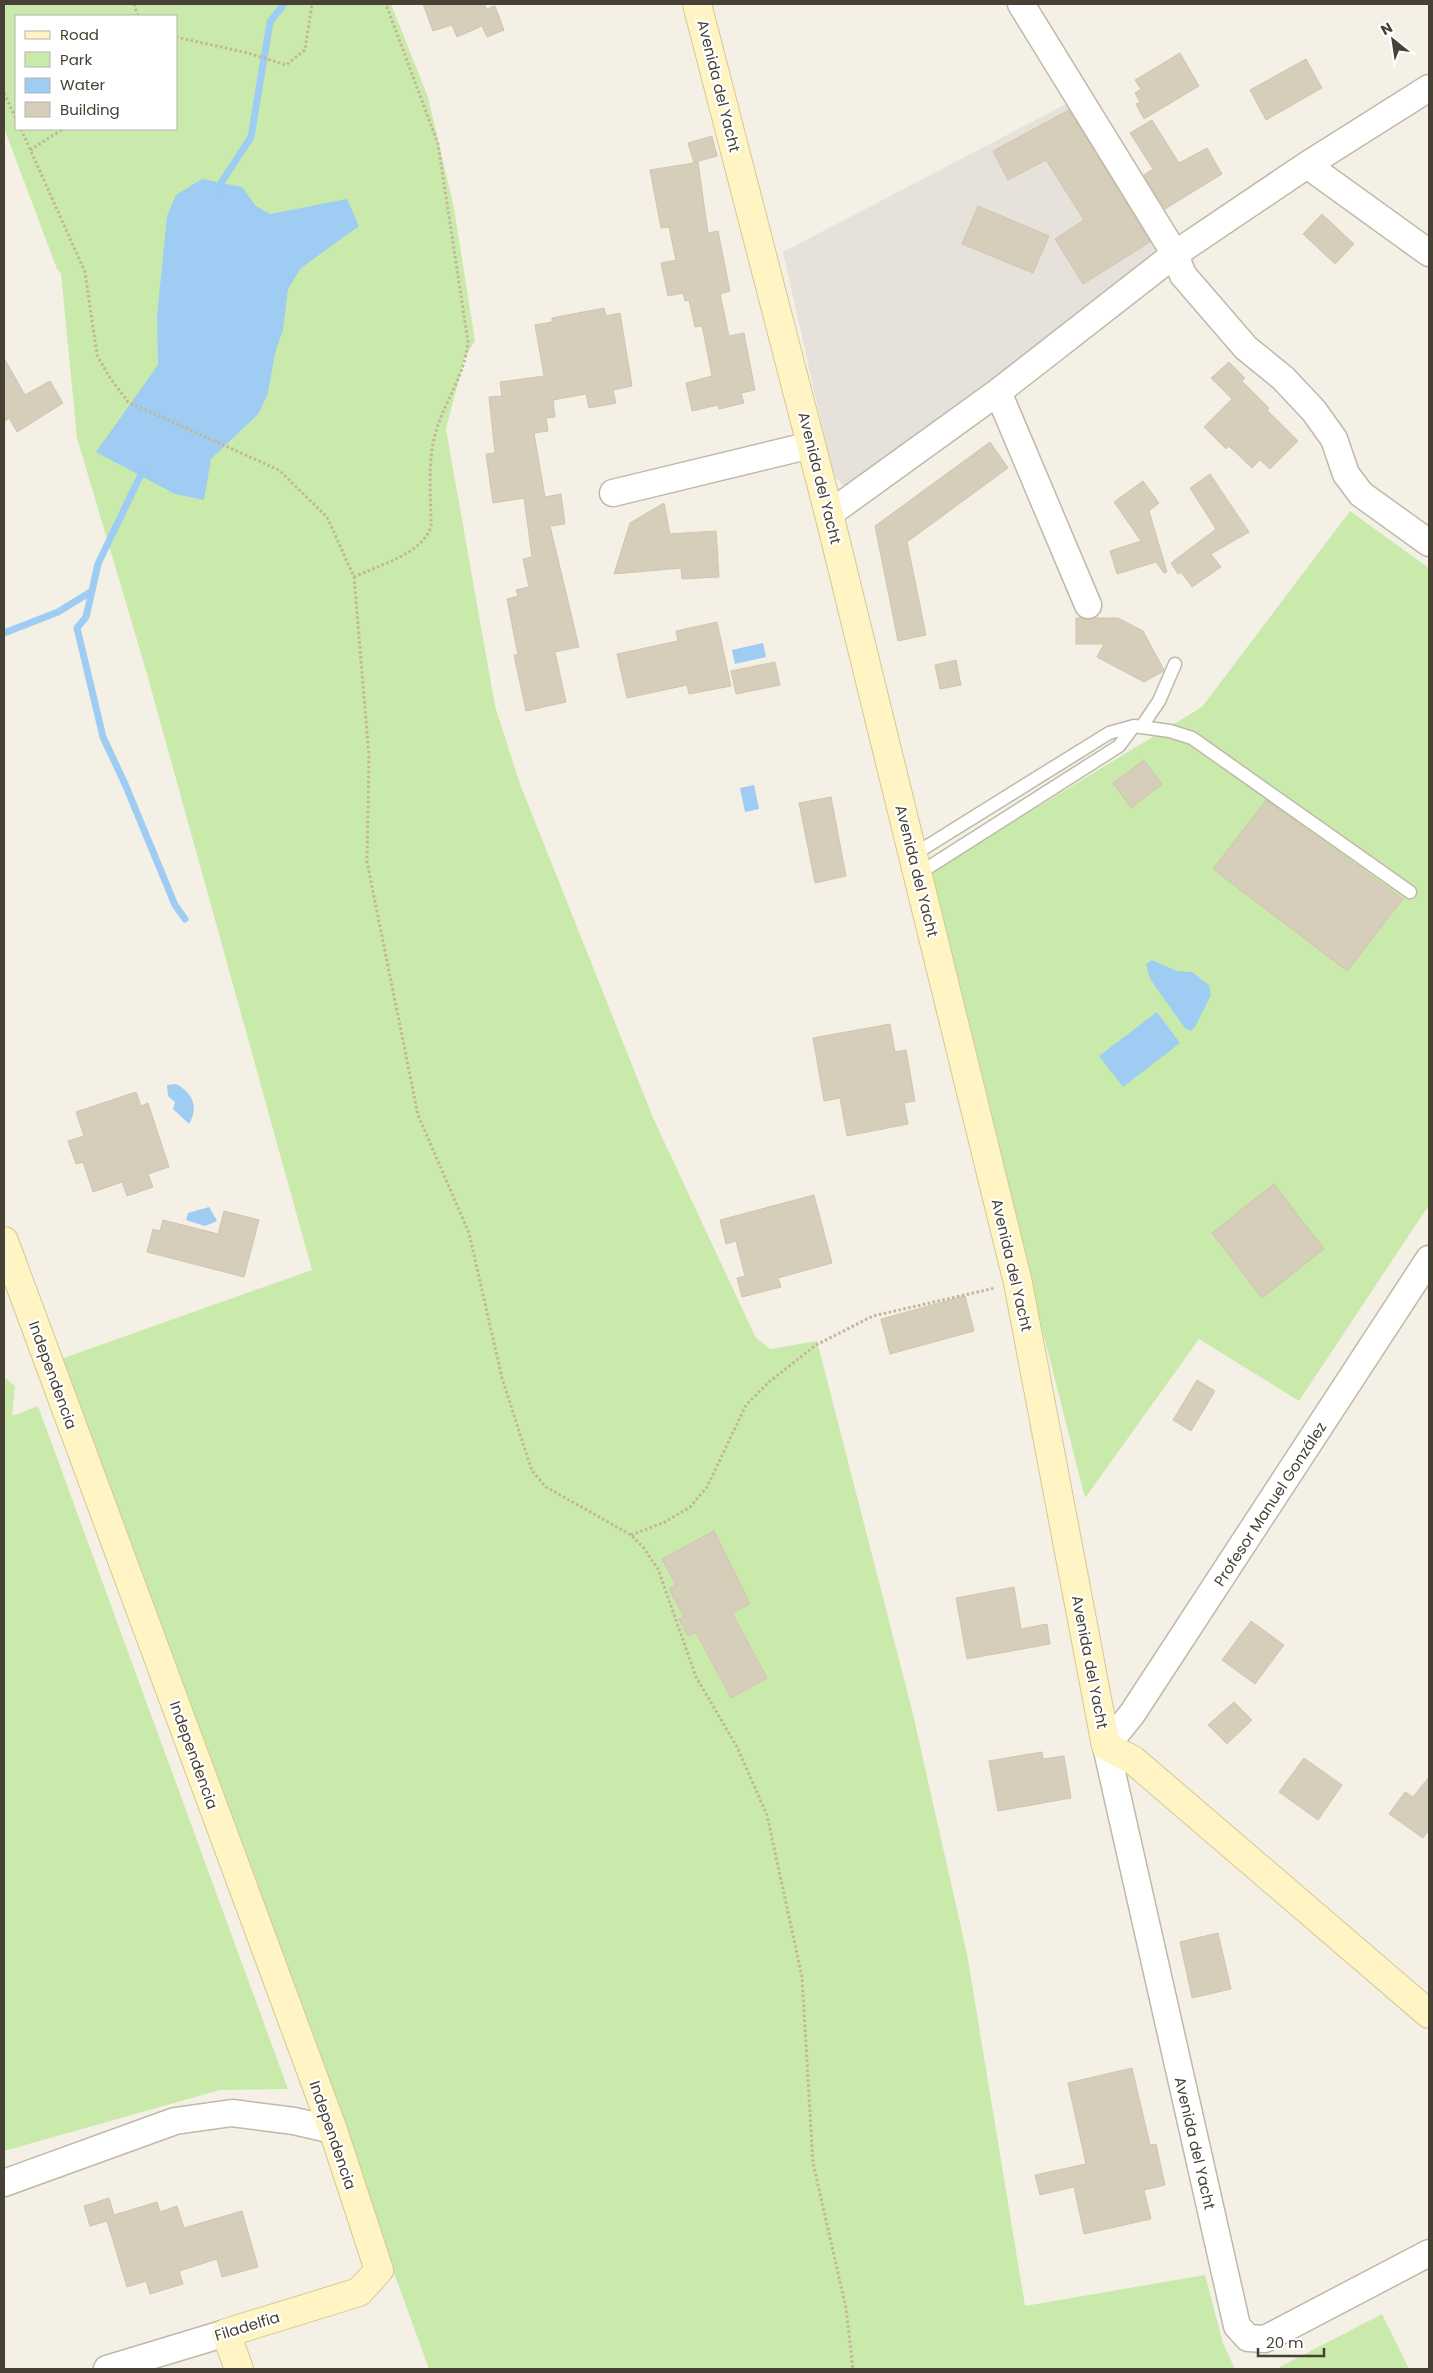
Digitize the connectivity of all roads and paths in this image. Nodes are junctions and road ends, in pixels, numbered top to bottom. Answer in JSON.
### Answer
{"nodes":[{"id":1,"x":312,"y":4,"type":"edge"},
{"id":2,"x":386,"y":4,"type":"edge"},
{"id":3,"x":698,"y":4,"type":"edge"},
{"id":4,"x":1021,"y":4,"type":"edge"},
{"id":5,"x":178,"y":37,"type":"edge"},
{"id":6,"x":1429,"y":88,"type":"edge"},
{"id":7,"x":4,"y":92,"type":"edge"},
{"id":8,"x":15,"y":117,"type":"edge"},
{"id":9,"x":21,"y":130,"type":"edge"},
{"id":10,"x":62,"y":130,"type":"edge"},
{"id":11,"x":30,"y":150,"type":"junction"},
{"id":12,"x":1307,"y":165,"type":"junction"},
{"id":13,"x":1429,"y":253,"type":"edge"},
{"id":14,"x":1175,"y":254,"type":"junction"},
{"id":15,"x":998,"y":392,"type":"junction"},
{"id":16,"x":811,"y":445,"type":"junction"},
{"id":17,"x":613,"y":493,"type":"dead end"},
{"id":18,"x":829,"y":514,"type":"junction"},
{"id":19,"x":1429,"y":543,"type":"edge"},
{"id":20,"x":354,"y":577,"type":"junction"},
{"id":21,"x":1088,"y":605,"type":"dead end"},
{"id":22,"x":1175,"y":664,"type":"dead end"},
{"id":23,"x":1138,"y":726,"type":"junction"},
{"id":24,"x":1037,"y":778,"type":"junction"},
{"id":25,"x":1044,"y":793,"type":"junction"},
{"id":26,"x":915,"y":864,"type":"junction"},
{"id":27,"x":1410,"y":892,"type":"dead end"},
{"id":28,"x":4,"y":1241,"type":"edge"},
{"id":29,"x":1429,"y":1259,"type":"edge"},
{"id":30,"x":1018,"y":1283,"type":"junction"},
{"id":31,"x":631,"y":1535,"type":"junction"},
{"id":32,"x":1106,"y":1746,"type":"junction"},
{"id":33,"x":1429,"y":2014,"type":"edge"},
{"id":34,"x":333,"y":2130,"type":"junction"},
{"id":35,"x":4,"y":2183,"type":"edge"},
{"id":36,"x":1429,"y":2253,"type":"edge"},
{"id":37,"x":380,"y":2270,"type":"joint"},
{"id":38,"x":226,"y":2332,"type":"junction"},
{"id":39,"x":107,"y":2369,"type":"edge"},
{"id":40,"x":239,"y":2369,"type":"edge"},
{"id":41,"x":853,"y":2369,"type":"edge"}],
"edges":[{"from":1,"to":5,"type":"path"},
{"from":2,"to":20,"type":"path"},
{"from":3,"to":16,"type":"street","name":"Avenida del Yacht"},
{"from":4,"to":14,"type":"street"},
{"from":6,"to":12,"type":"street"},
{"from":7,"to":8,"type":"path"},
{"from":9,"to":11,"type":"path"},
{"from":10,"to":11,"type":"path"},
{"from":11,"to":20,"type":"path"},
{"from":12,"to":13,"type":"street"},
{"from":12,"to":14,"type":"street"},
{"from":14,"to":15,"type":"street"},
{"from":14,"to":19,"type":"street"},
{"from":15,"to":18,"type":"street"},
{"from":15,"to":21,"type":"street"},
{"from":16,"to":17,"type":"street"},
{"from":16,"to":18,"type":"street","name":"Avenida del Yacht"},
{"from":18,"to":26,"type":"street","name":"Avenida del Yacht"},
{"from":20,"to":31,"type":"path"},
{"from":22,"to":23,"type":"lane"},
{"from":23,"to":24,"type":"lane"},
{"from":23,"to":25,"type":"lane"},
{"from":23,"to":27,"type":"lane"},
{"from":24,"to":25,"type":"lane"},
{"from":24,"to":26,"type":"lane"},
{"from":25,"to":26,"type":"lane"},
{"from":26,"to":30,"type":"street","name":"Avenida del Yacht"},
{"from":28,"to":34,"type":"street","name":"Independencia"},
{"from":29,"to":32,"type":"street","name":"Profesor Manuel González"},
{"from":30,"to":31,"type":"path"},
{"from":30,"to":32,"type":"street","name":"Avenida del Yacht"},
{"from":31,"to":41,"type":"path"},
{"from":32,"to":33,"type":"street","name":"Avenida del Yacht"},
{"from":32,"to":36,"type":"street","name":"Avenida del Yacht"},
{"from":34,"to":35,"type":"street"},
{"from":34,"to":37,"type":"street","name":"Independencia"},
{"from":37,"to":38,"type":"street","name":"Filadelfia"},
{"from":38,"to":39,"type":"street","name":"Filadelfia"},
{"from":38,"to":40,"type":"street"}]}
